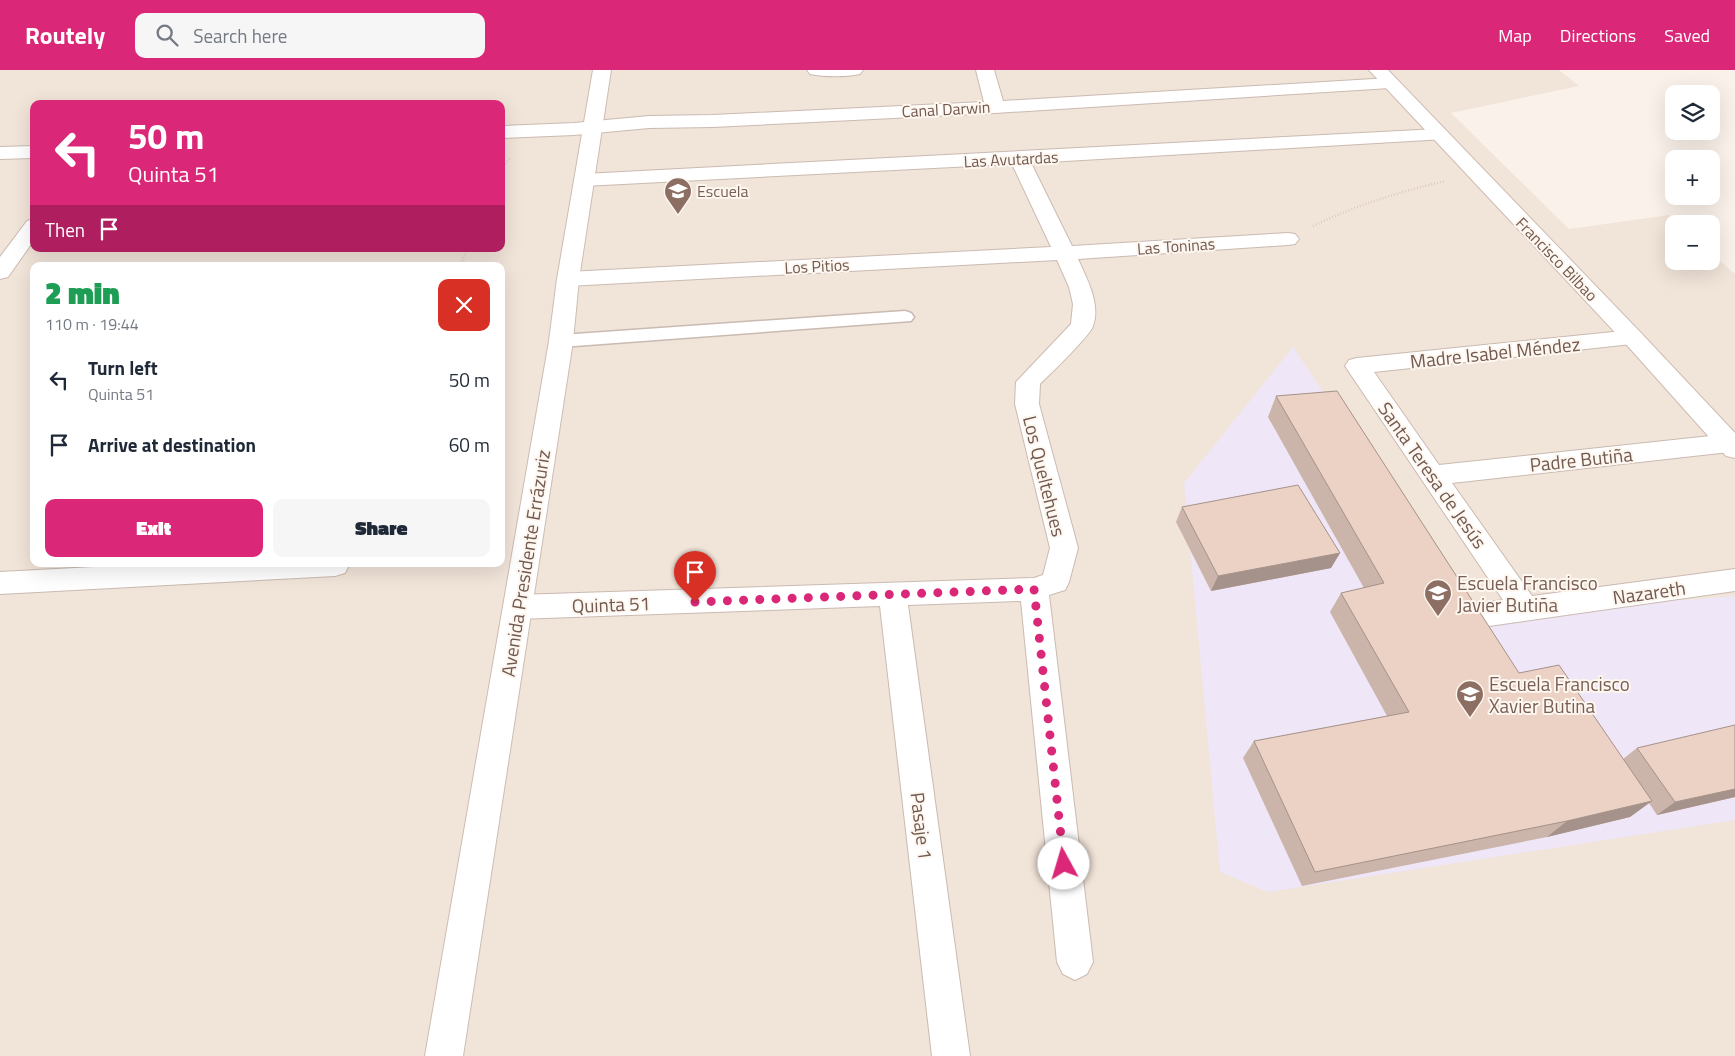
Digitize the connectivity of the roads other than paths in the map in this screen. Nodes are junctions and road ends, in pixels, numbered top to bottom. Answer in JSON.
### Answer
{"nodes":[{"id":1,"x":602,"y":70,"type":"edge"},
{"id":2,"x":816,"y":70,"type":"edge"},
{"id":3,"x":854,"y":70,"type":"edge"},
{"id":4,"x":985,"y":70,"type":"edge"},
{"id":5,"x":1384,"y":77,"type":"edge"},
{"id":6,"x":995,"y":107,"type":"junction"},
{"id":7,"x":592,"y":127,"type":"junction"},
{"id":8,"x":505,"y":132,"type":"edge"},
{"id":9,"x":1438,"y":135,"type":"junction"},
{"id":10,"x":30,"y":152,"type":"edge"},
{"id":11,"x":0,"y":154,"type":"edge"},
{"id":12,"x":1020,"y":158,"type":"junction"},
{"id":13,"x":584,"y":180,"type":"junction"},
{"id":14,"x":30,"y":231,"type":"edge"},
{"id":15,"x":1288,"y":239,"type":"road end"},
{"id":16,"x":1065,"y":253,"type":"junction"},
{"id":17,"x":0,"y":272,"type":"edge"},
{"id":18,"x":568,"y":279,"type":"junction"},
{"id":19,"x":905,"y":317,"type":"dead end"},
{"id":20,"x":1633,"y":338,"type":"junction"},
{"id":21,"x":561,"y":341,"type":"junction"},
{"id":22,"x":1357,"y":366,"type":"joint"},
{"id":23,"x":1732,"y":446,"type":"edge"},
{"id":24,"x":1433,"y":475,"type":"junction"},
{"id":25,"x":252,"y":567,"type":"edge"},
{"id":26,"x":87,"y":571,"type":"edge"},
{"id":27,"x":1735,"y":580,"type":"edge"},
{"id":28,"x":0,"y":583,"type":"edge"},
{"id":29,"x":1034,"y":589,"type":"junction"},
{"id":30,"x":893,"y":595,"type":"junction"},
{"id":31,"x":517,"y":608,"type":"junction"},
{"id":32,"x":1525,"y":608,"type":"junction"},
{"id":33,"x":1475,"y":616,"type":"edge"},
{"id":34,"x":1074,"y":962,"type":"dead end"},
{"id":35,"x":444,"y":1056,"type":"edge"},
{"id":36,"x":951,"y":1056,"type":"edge"}],
"edges":[{"from":1,"to":7,"type":"street","name":"Avenida Presidente Errázuriz"},
{"from":2,"to":3,"type":"street"},
{"from":4,"to":6,"type":"street"},
{"from":5,"to":6,"type":"street","name":"Canal Darwin"},
{"from":5,"to":9,"type":"street","name":"Francisco Bilbao"},
{"from":6,"to":7,"type":"street","name":"Canal Darwin"},
{"from":7,"to":8,"type":"street","name":"Canal Darwin"},
{"from":7,"to":13,"type":"street","name":"Avenida Presidente Errázuriz"},
{"from":9,"to":12,"type":"street","name":"Las Avutardas"},
{"from":9,"to":20,"type":"street","name":"Francisco Bilbao"},
{"from":10,"to":11,"type":"street"},
{"from":12,"to":13,"type":"street","name":"Las Avutardas"},
{"from":12,"to":16,"type":"street","name":"Los Queltehues"},
{"from":13,"to":18,"type":"street","name":"Avenida Presidente Errázuriz"},
{"from":14,"to":17,"type":"street"},
{"from":15,"to":16,"type":"street","name":"Las Toninas"},
{"from":16,"to":18,"type":"street","name":"Los Pitios"},
{"from":16,"to":29,"type":"street","name":"Los Queltehues"},
{"from":18,"to":21,"type":"street","name":"Avenida Presidente Errázuriz"},
{"from":19,"to":21,"type":"lane"},
{"from":20,"to":22,"type":"street","name":"Madre Isabel Méndez"},
{"from":20,"to":23,"type":"street","name":"Francisco Bilbao"},
{"from":21,"to":31,"type":"street","name":"Avenida Presidente Errázuriz"},
{"from":22,"to":24,"type":"street","name":"Santa Teresa de Jesús"},
{"from":23,"to":24,"type":"street","name":"Padre Butiña"},
{"from":24,"to":32,"type":"street","name":"Santa Teresa de Jesús"},
{"from":25,"to":26,"type":"street"},
{"from":26,"to":28,"type":"street"},
{"from":27,"to":32,"type":"street","name":"Nazareth"},
{"from":29,"to":30,"type":"street","name":"Quinta 51"},
{"from":29,"to":34,"type":"street"},
{"from":30,"to":31,"type":"street","name":"Quinta 51"},
{"from":30,"to":36,"type":"street","name":"Pasaje 1"},
{"from":31,"to":35,"type":"street","name":"Avenida Presidente Errázuriz"},
{"from":32,"to":33,"type":"street","name":"Nazareth"}]}
